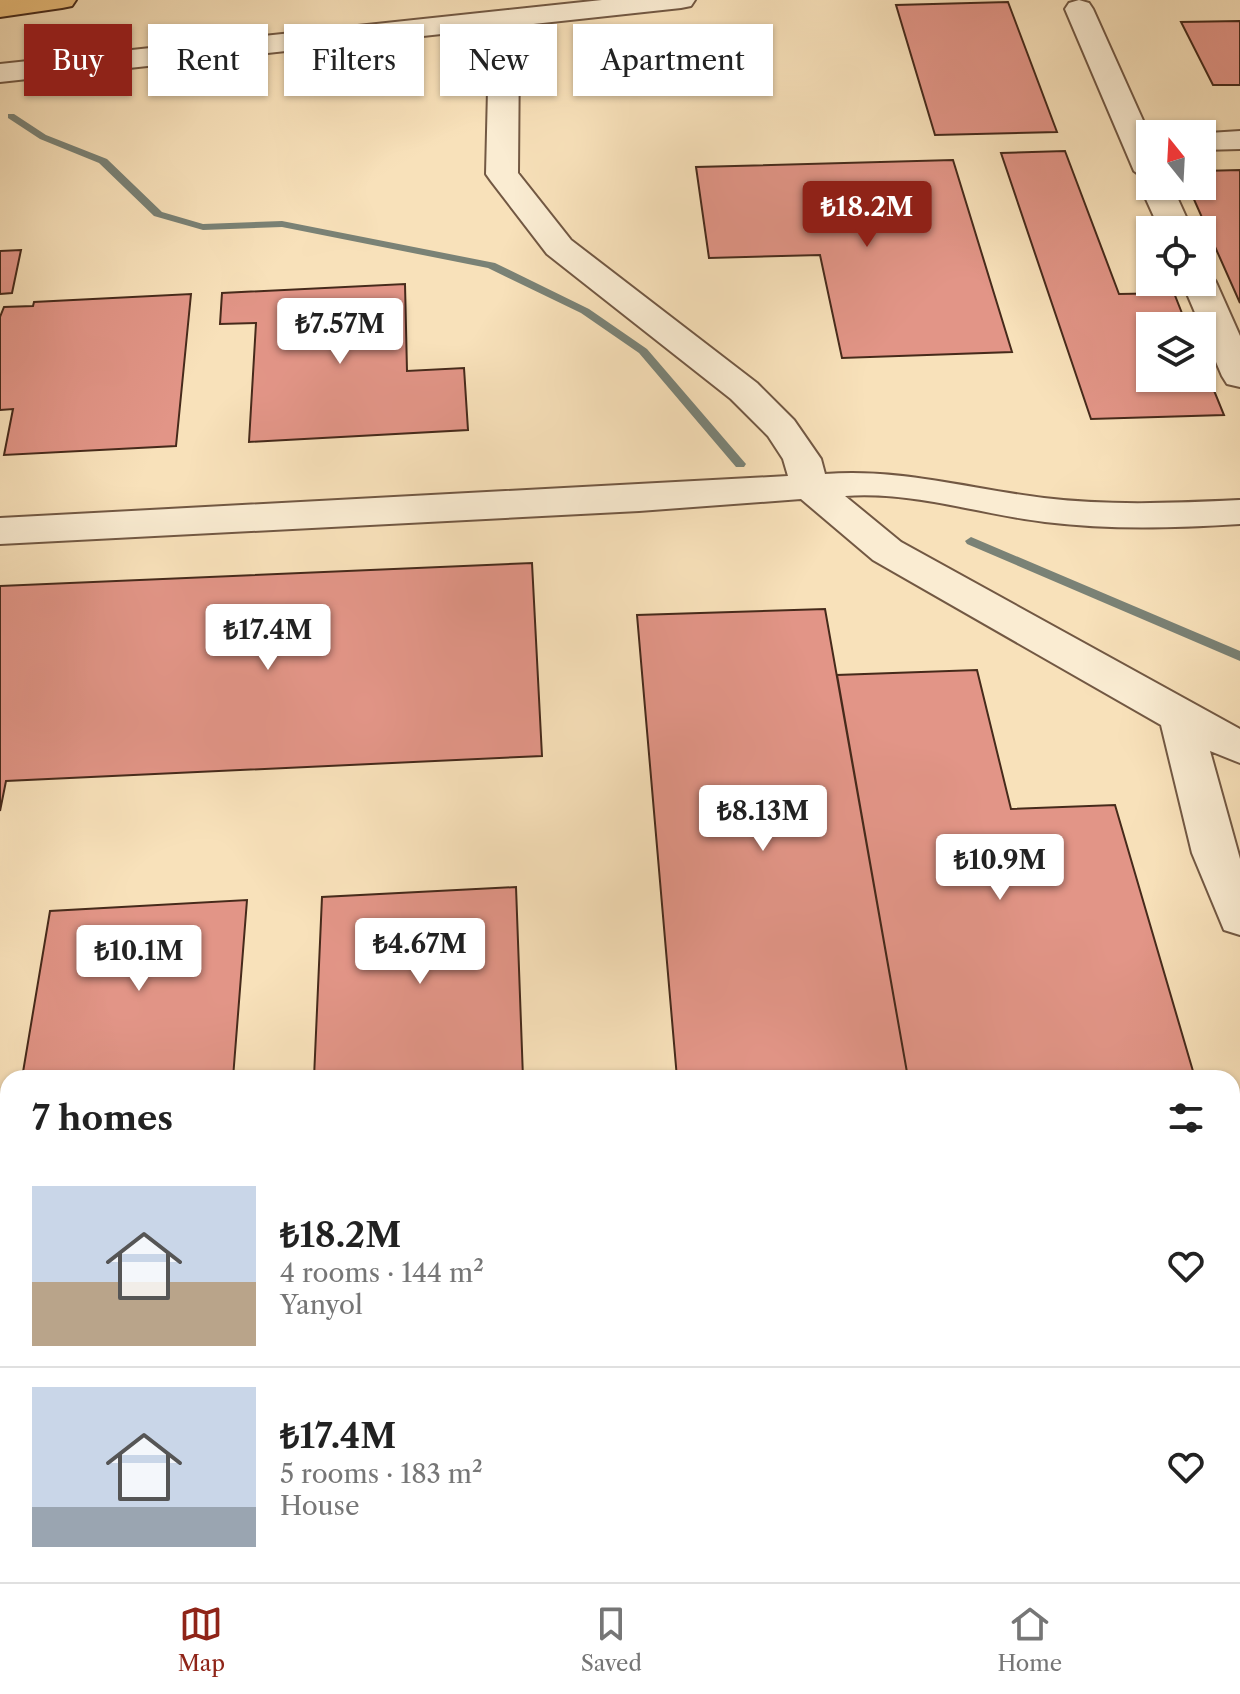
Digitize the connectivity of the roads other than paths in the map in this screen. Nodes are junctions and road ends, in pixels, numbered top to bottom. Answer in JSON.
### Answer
{"nodes":[{"id":1,"x":62,"y":0,"type":"edge"},
{"id":2,"x":681,"y":0,"type":"edge"},
{"id":3,"x":0,"y":8,"type":"edge"},
{"id":4,"x":1079,"y":9,"type":"dead end"},
{"id":5,"x":0,"y":73,"type":"edge"},
{"id":6,"x":503,"y":96,"type":"edge"},
{"id":7,"x":1136,"y":131,"type":"edge"},
{"id":8,"x":1240,"y":140,"type":"edge"},
{"id":9,"x":1216,"y":141,"type":"edge"},
{"id":10,"x":1205,"y":296,"type":"edge"},
{"id":11,"x":1240,"y":376,"type":"edge"},
{"id":12,"x":809,"y":486,"type":"junction"},
{"id":13,"x":1240,"y":512,"type":"edge"},
{"id":14,"x":0,"y":531,"type":"edge"},
{"id":15,"x":1180,"y":717,"type":"junction"},
{"id":16,"x":1240,"y":748,"type":"edge"},
{"id":17,"x":1240,"y":917,"type":"edge"}],
"edges":[{"from":1,"to":3,"type":"highway"},
{"from":2,"to":5,"type":"street"},
{"from":4,"to":7,"type":"street"},
{"from":6,"to":12,"type":"street"},
{"from":8,"to":9,"type":"street"},
{"from":10,"to":11,"type":"street"},
{"from":12,"to":13,"type":"street"},
{"from":12,"to":14,"type":"street"},
{"from":12,"to":15,"type":"street"},
{"from":15,"to":16,"type":"street"},
{"from":15,"to":17,"type":"street"}]}
